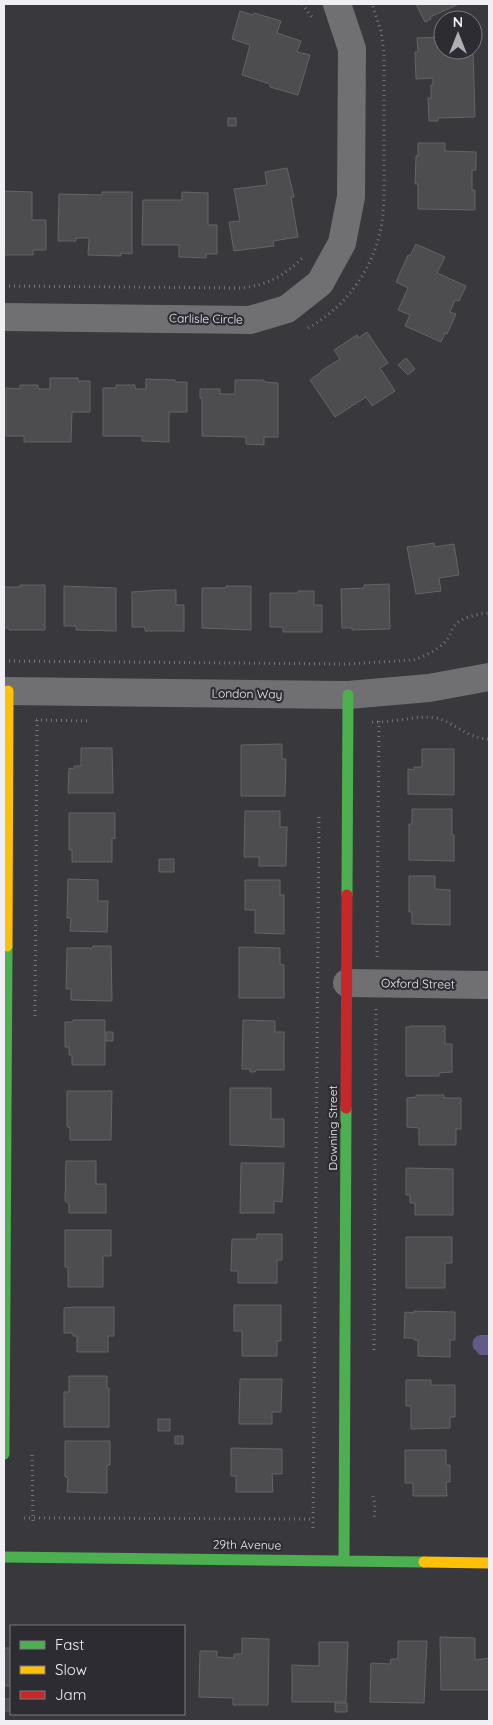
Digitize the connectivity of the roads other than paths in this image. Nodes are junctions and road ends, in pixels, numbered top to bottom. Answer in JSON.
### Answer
{"nodes":[{"id":1,"x":337,"y":4,"type":"edge"},
{"id":2,"x":4,"y":317,"type":"edge"},
{"id":3,"x":489,"y":677,"type":"edge"},
{"id":4,"x":6,"y":691,"type":"edge"},
{"id":5,"x":348,"y":695,"type":"junction"},
{"id":6,"x":348,"y":983,"type":"junction"},
{"id":7,"x":489,"y":984,"type":"edge"},
{"id":8,"x":4,"y":1454,"type":"edge"},
{"id":9,"x":4,"y":1556,"type":"edge"},
{"id":10,"x":344,"y":1560,"type":"junction"},
{"id":11,"x":489,"y":1563,"type":"edge"}],
"edges":[{"from":1,"to":2,"type":"street","name":"Carlisle Circle"},
{"from":3,"to":5,"type":"street","name":"London Way"},
{"from":4,"to":5,"type":"street","name":"London Way"},
{"from":4,"to":8,"type":"street"},
{"from":5,"to":6,"type":"street","name":"Downing Street"},
{"from":6,"to":7,"type":"street","name":"Oxford Street"},
{"from":6,"to":10,"type":"street","name":"Downing Street"},
{"from":9,"to":10,"type":"street","name":"29th Avenue"},
{"from":10,"to":11,"type":"street","name":"29th Avenue"}]}
